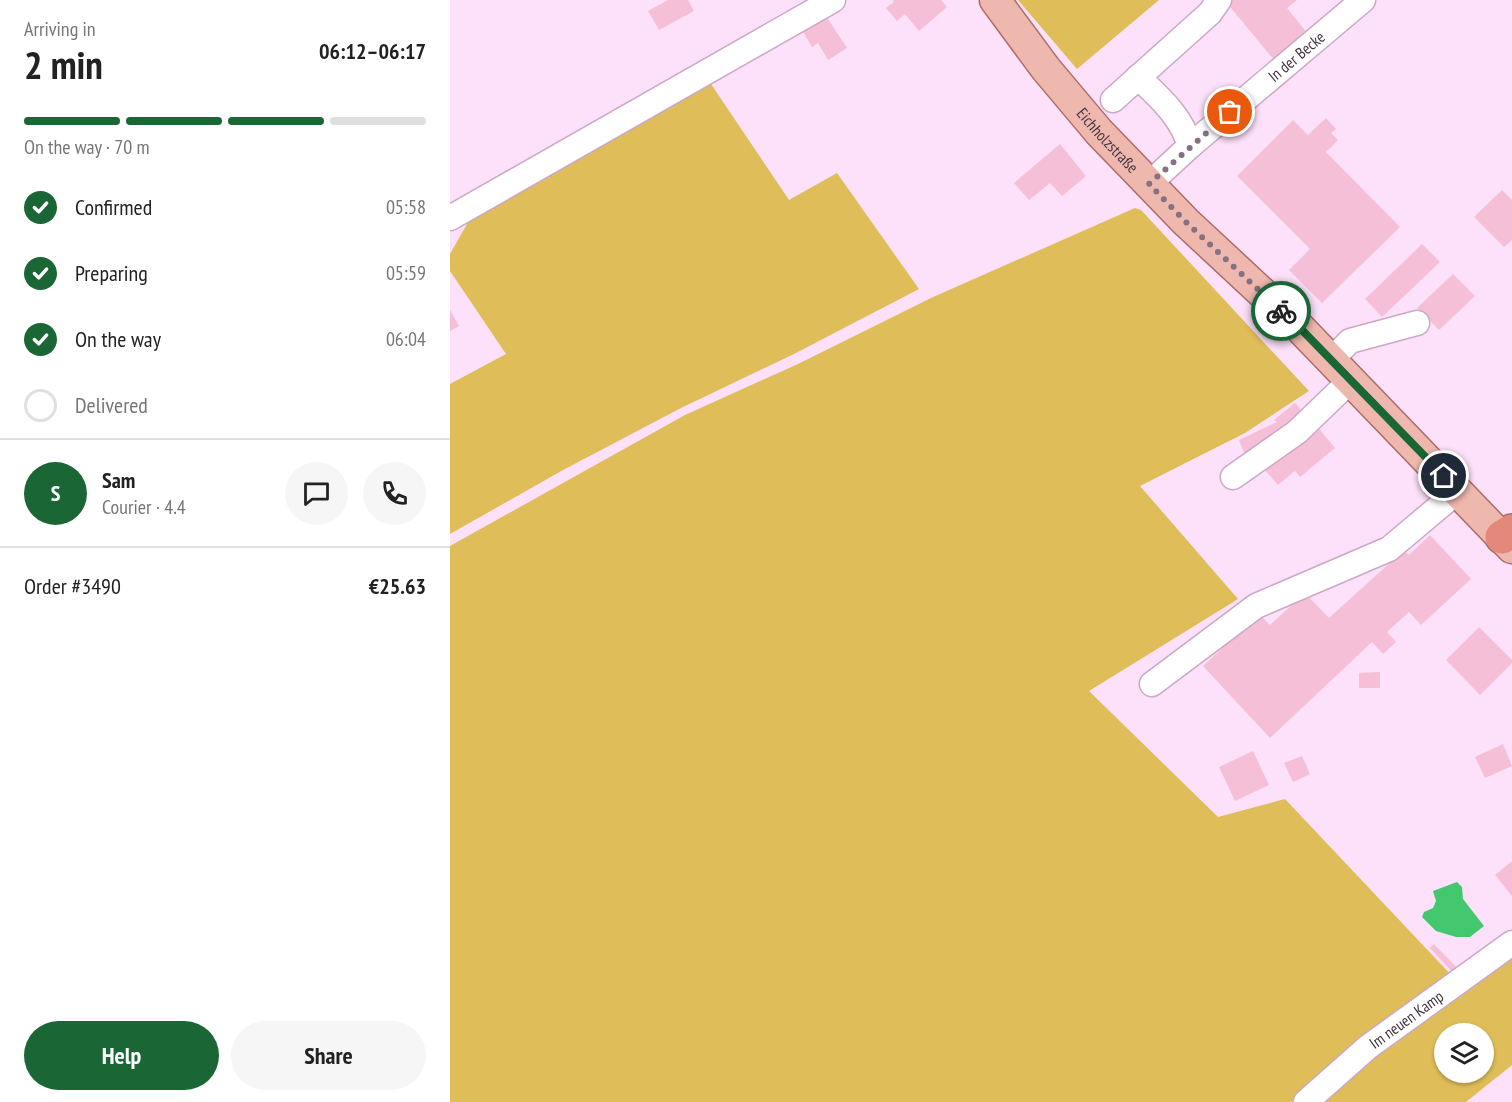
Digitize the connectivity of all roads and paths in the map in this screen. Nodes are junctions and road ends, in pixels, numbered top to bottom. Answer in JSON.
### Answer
{"nodes":[{"id":1,"x":833,"y":0,"type":"edge"},
{"id":2,"x":995,"y":0,"type":"edge"},
{"id":3,"x":1219,"y":0,"type":"edge"},
{"id":4,"x":1364,"y":0,"type":"edge"},
{"id":5,"x":1138,"y":77,"type":"junction"},
{"id":6,"x":1113,"y":100,"type":"dead end"},
{"id":7,"x":1190,"y":146,"type":"junction"},
{"id":8,"x":1149,"y":184,"type":"junction"},
{"id":9,"x":450,"y":218,"type":"edge"},
{"id":10,"x":1417,"y":323,"type":"dead end"},
{"id":11,"x":1341,"y":370,"type":"junction"},
{"id":12,"x":1233,"y":477,"type":"dead end"},
{"id":13,"x":1458,"y":491,"type":"junction"},
{"id":14,"x":1509,"y":539,"type":"edge"},
{"id":15,"x":1152,"y":684,"type":"dead end"},
{"id":16,"x":1512,"y":943,"type":"edge"},
{"id":17,"x":1306,"y":1102,"type":"edge"}],
"edges":[{"from":1,"to":9,"type":"street"},
{"from":2,"to":8,"type":"main road","name":"Eichholzstraße"},
{"from":3,"to":5,"type":"street"},
{"from":4,"to":7,"type":"street","name":"In der Becke"},
{"from":5,"to":6,"type":"street"},
{"from":5,"to":7,"type":"street"},
{"from":7,"to":8,"type":"street","name":"In der Becke"},
{"from":8,"to":11,"type":"main road","name":"Eichholzstraße"},
{"from":10,"to":11,"type":"street"},
{"from":11,"to":12,"type":"street"},
{"from":11,"to":13,"type":"main road","name":"Eichholzstraße"},
{"from":13,"to":14,"type":"main road","name":"Eichholzstraße"},
{"from":13,"to":15,"type":"street"},
{"from":16,"to":17,"type":"street","name":"Im neuen Kamp"}]}
